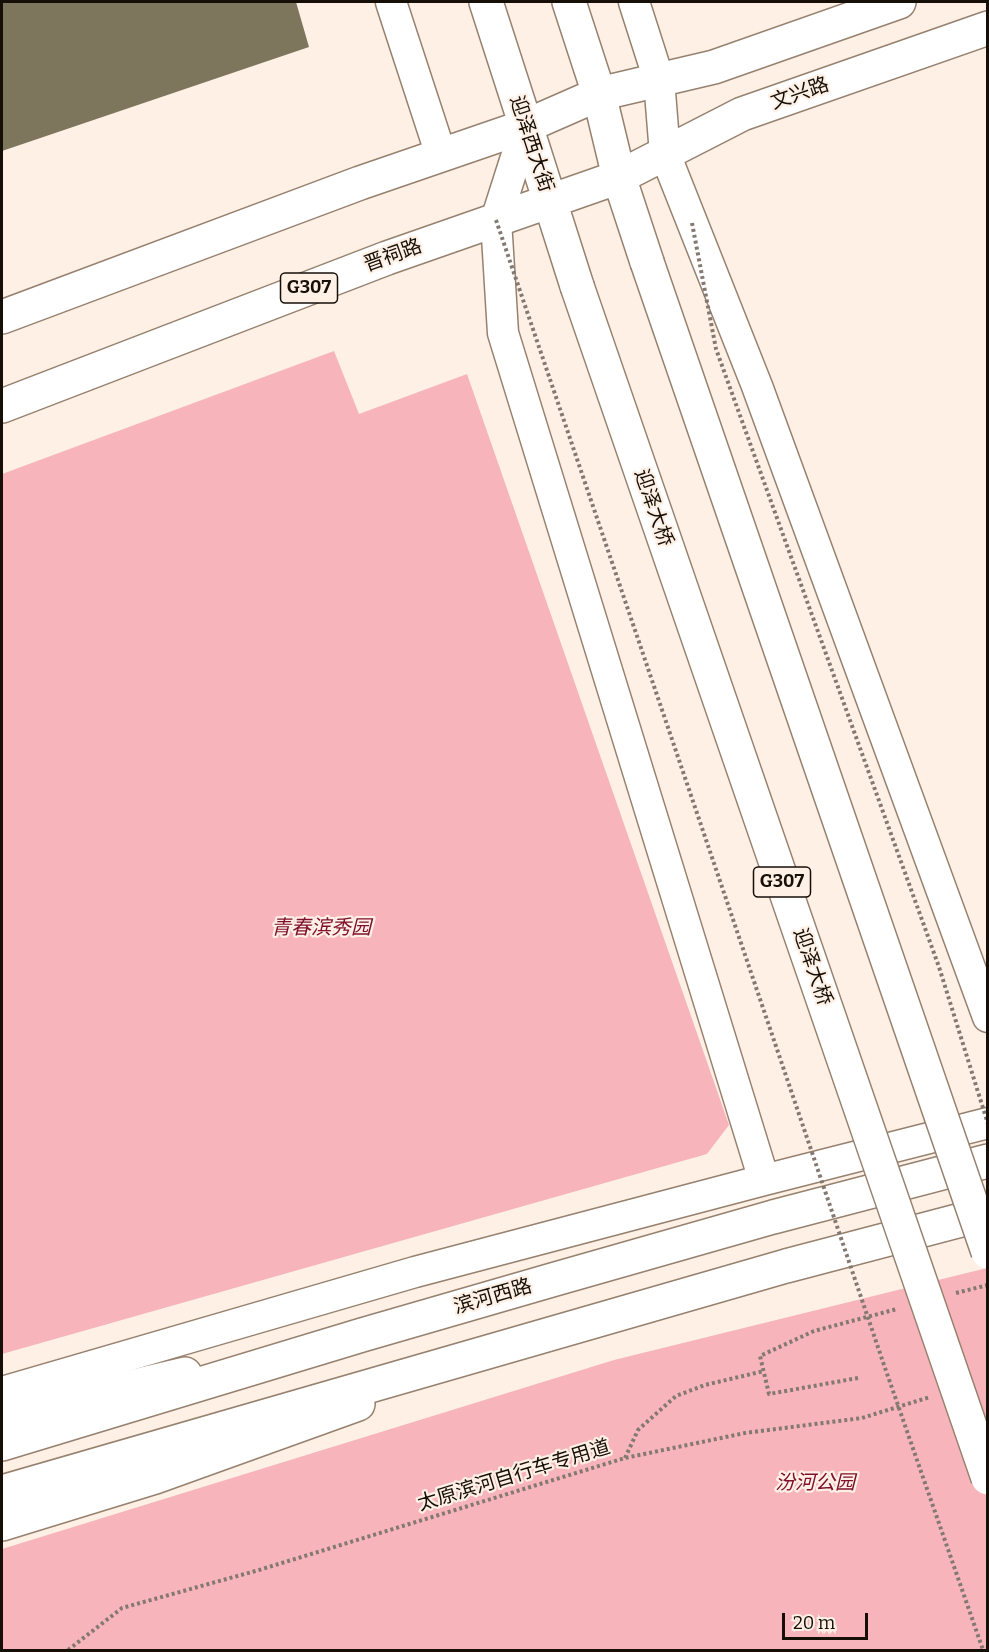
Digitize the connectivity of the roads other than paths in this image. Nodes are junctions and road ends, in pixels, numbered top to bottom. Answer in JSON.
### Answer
{"nodes":[{"id":1,"x":391,"y":2,"type":"edge"},
{"id":2,"x":486,"y":2,"type":"edge"},
{"id":3,"x":569,"y":2,"type":"edge"},
{"id":4,"x":634,"y":2,"type":"edge"},
{"id":5,"x":899,"y":2,"type":"edge"},
{"id":6,"x":987,"y":28,"type":"edge"},
{"id":7,"x":659,"y":80,"type":"junction"},
{"id":8,"x":599,"y":94,"type":"junction"},
{"id":9,"x":526,"y":126,"type":"junction"},
{"id":10,"x":665,"y":154,"type":"junction"},
{"id":11,"x":441,"y":155,"type":"junction"},
{"id":12,"x":620,"y":177,"type":"junction"},
{"id":13,"x":550,"y":201,"type":"junction"},
{"id":14,"x":495,"y":220,"type":"junction"},
{"id":15,"x":577,"y":286,"type":"joint"},
{"id":16,"x":2,"y":318,"type":"edge"},
{"id":17,"x":2,"y":405,"type":"edge"},
{"id":18,"x":987,"y":1017,"type":"edge"},
{"id":19,"x":987,"y":1123,"type":"edge"},
{"id":20,"x":987,"y":1161,"type":"edge"},
{"id":21,"x":764,"y":1180,"type":"junction"},
{"id":22,"x":987,"y":1214,"type":"edge"},
{"id":23,"x":987,"y":1252,"type":"edge"},
{"id":24,"x":566,"y":1329,"type":"junction"},
{"id":25,"x":362,"y":1335,"type":"junction"},
{"id":26,"x":2,"y":1392,"type":"edge"},
{"id":27,"x":2,"y":1417,"type":"edge"},
{"id":28,"x":2,"y":1444,"type":"edge"},
{"id":29,"x":987,"y":1478,"type":"edge"},
{"id":30,"x":2,"y":1492,"type":"edge"},
{"id":31,"x":2,"y":1524,"type":"edge"}],
"edges":[{"from":1,"to":11,"type":"street"},
{"from":2,"to":9,"type":"main road","name":"迎泽西大街"},
{"from":3,"to":8,"type":"main road"},
{"from":4,"to":7,"type":"street"},
{"from":5,"to":7,"type":"main road"},
{"from":6,"to":10,"type":"main road","name":"文兴路"},
{"from":7,"to":8,"type":"main road"},
{"from":7,"to":10,"type":"street"},
{"from":8,"to":9,"type":"main road"},
{"from":8,"to":12,"type":"main road"},
{"from":9,"to":11,"type":"main road"},
{"from":9,"to":13,"type":"main road","name":"迎泽西大街","number":"G307"},
{"from":9,"to":14,"type":"street"},
{"from":10,"to":12,"type":"main road","name":"文兴路"},
{"from":10,"to":18,"type":"street"},
{"from":11,"to":16,"type":"main road"},
{"from":12,"to":13,"type":"main road","name":"晋祠路","number":"G307"},
{"from":12,"to":23,"type":"main road","bridge":true},
{"from":13,"to":14,"type":"main road","name":"晋祠路","number":"G307"},
{"from":13,"to":15,"type":"main road","name":"迎泽西大街","number":"G307"},
{"from":14,"to":17,"type":"main road","name":"晋祠路","number":"G307"},
{"from":14,"to":21,"type":"street"},
{"from":15,"to":29,"type":"main road","name":"迎泽大桥","number":"G307","bridge":true},
{"from":19,"to":21,"type":"street"},
{"from":20,"to":25,"type":"main road","name":"滨河西路"},
{"from":21,"to":26,"type":"street"},
{"from":22,"to":24,"type":"main road"},
{"from":24,"to":30,"type":"main road"},
{"from":24,"to":31,"type":"main road"},
{"from":25,"to":27,"type":"main road"},
{"from":25,"to":28,"type":"main road","name":"滨河西路"}]}
